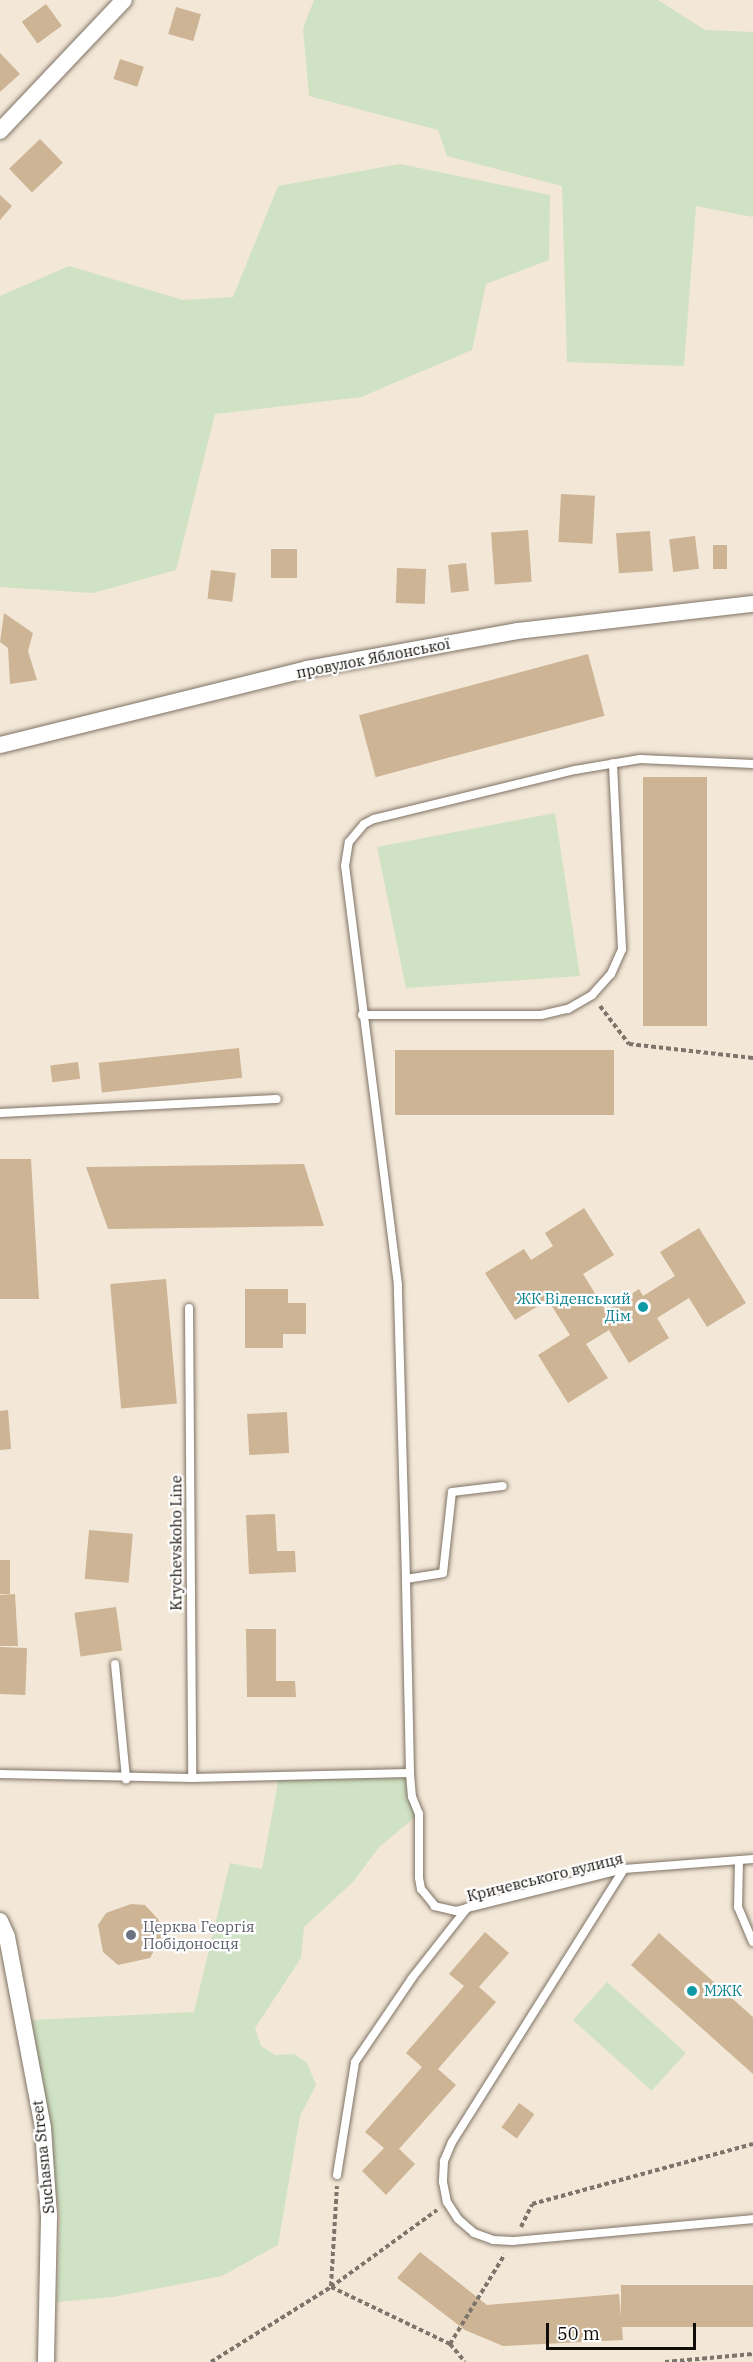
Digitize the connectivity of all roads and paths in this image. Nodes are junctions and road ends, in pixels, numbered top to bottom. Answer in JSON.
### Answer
{"nodes":[{"id":1,"x":124,"y":0,"type":"edge"},
{"id":2,"x":0,"y":131,"type":"edge"},
{"id":3,"x":753,"y":604,"type":"edge"},
{"id":4,"x":0,"y":745,"type":"edge"},
{"id":5,"x":613,"y":763,"type":"junction"},
{"id":6,"x":753,"y":764,"type":"edge"},
{"id":7,"x":592,"y":995,"type":"junction"},
{"id":8,"x":362,"y":1015,"type":"junction"},
{"id":9,"x":753,"y":1058,"type":"edge"},
{"id":10,"x":277,"y":1099,"type":"dead end"},
{"id":11,"x":0,"y":1113,"type":"edge"},
{"id":12,"x":189,"y":1308,"type":"dead end"},
{"id":13,"x":503,"y":1486,"type":"dead end"},
{"id":14,"x":406,"y":1579,"type":"junction"},
{"id":15,"x":114,"y":1664,"type":"dead end"},
{"id":16,"x":410,"y":1773,"type":"junction"},
{"id":17,"x":0,"y":1774,"type":"edge"},
{"id":18,"x":192,"y":1778,"type":"junction"},
{"id":19,"x":126,"y":1779,"type":"junction"},
{"id":20,"x":753,"y":1859,"type":"edge"},
{"id":21,"x":739,"y":1860,"type":"junction"},
{"id":22,"x":624,"y":1869,"type":"junction"},
{"id":23,"x":467,"y":1908,"type":"junction"},
{"id":24,"x":0,"y":1920,"type":"edge"},
{"id":25,"x":753,"y":1942,"type":"edge"},
{"id":26,"x":753,"y":2144,"type":"edge"},
{"id":27,"x":337,"y":2175,"type":"joint"},
{"id":28,"x":447,"y":2202,"type":"junction"},
{"id":29,"x":753,"y":2219,"type":"edge"},
{"id":30,"x":513,"y":2241,"type":"junction"},
{"id":31,"x":331,"y":2287,"type":"junction"},
{"id":32,"x":450,"y":2344,"type":"junction"},
{"id":33,"x":753,"y":2354,"type":"edge"},
{"id":34,"x":46,"y":2362,"type":"edge"},
{"id":35,"x":211,"y":2362,"type":"edge"},
{"id":36,"x":465,"y":2362,"type":"edge"},
{"id":37,"x":665,"y":2362,"type":"edge"}],
"edges":[{"from":1,"to":2,"type":"street"},
{"from":3,"to":4,"type":"street","name":"провулок Яблонської"},
{"from":5,"to":6,"type":"lane"},
{"from":5,"to":7,"type":"lane"},
{"from":5,"to":8,"type":"lane"},
{"from":7,"to":8,"type":"lane"},
{"from":7,"to":9,"type":"path"},
{"from":8,"to":14,"type":"lane"},
{"from":10,"to":11,"type":"lane"},
{"from":12,"to":18,"type":"lane","name":"Krychevskoho Line"},
{"from":13,"to":14,"type":"lane"},
{"from":14,"to":16,"type":"lane"},
{"from":15,"to":19,"type":"lane"},
{"from":16,"to":18,"type":"lane"},
{"from":16,"to":23,"type":"lane"},
{"from":17,"to":19,"type":"lane"},
{"from":18,"to":19,"type":"lane"},
{"from":20,"to":21,"type":"lane","name":"Кричевського вулиця"},
{"from":21,"to":22,"type":"lane","name":"Кричевського вулиця"},
{"from":21,"to":25,"type":"lane"},
{"from":22,"to":23,"type":"lane","name":"Кричевського вулиця"},
{"from":22,"to":28,"type":"lane"},
{"from":23,"to":27,"type":"lane","name":"Кричевського вулиця"},
{"from":24,"to":34,"type":"street","name":"Suchasna Street"},
{"from":26,"to":30,"type":"path"},
{"from":27,"to":31,"type":"path"},
{"from":28,"to":30,"type":"lane"},
{"from":28,"to":31,"type":"path"},
{"from":29,"to":30,"type":"lane"},
{"from":30,"to":32,"type":"path"},
{"from":31,"to":32,"type":"path"},
{"from":31,"to":35,"type":"path"},
{"from":32,"to":36,"type":"path"},
{"from":33,"to":37,"type":"path"}]}
